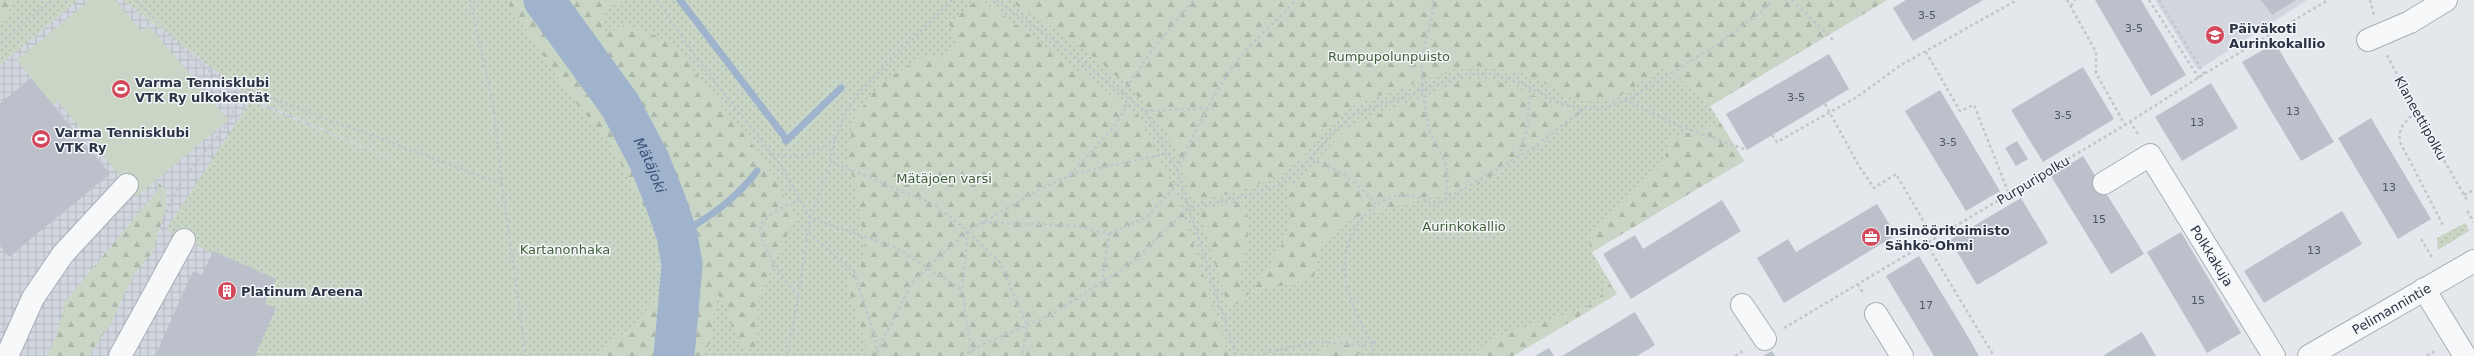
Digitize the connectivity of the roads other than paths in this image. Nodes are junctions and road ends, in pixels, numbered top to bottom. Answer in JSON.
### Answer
{"nodes":[{"id":1,"x":2446,"y":0,"type":"edge"},
{"id":2,"x":2373,"y":37,"type":"road end"},
{"id":3,"x":2104,"y":183,"type":"dead end"},
{"id":4,"x":127,"y":185,"type":"dead end"},
{"id":5,"x":182,"y":244,"type":"road end"},
{"id":6,"x":2474,"y":261,"type":"edge"},
{"id":7,"x":2424,"y":290,"type":"junction"},
{"id":8,"x":1742,"y":305,"type":"dead end"},
{"id":9,"x":1876,"y":314,"type":"dead end"},
{"id":10,"x":1765,"y":339,"type":"road end"},
{"id":11,"x":7,"y":356,"type":"edge"},
{"id":12,"x":120,"y":356,"type":"edge"},
{"id":13,"x":1902,"y":356,"type":"edge"},
{"id":14,"x":2274,"y":356,"type":"edge"},
{"id":15,"x":2309,"y":356,"type":"edge"},
{"id":16,"x":2465,"y":356,"type":"edge"}],
"edges":[{"from":1,"to":2,"type":"street"},
{"from":3,"to":14,"type":"street","name":"Polkkakuja"},
{"from":4,"to":11,"type":"street"},
{"from":5,"to":12,"type":"street"},
{"from":6,"to":7,"type":"street","name":"Pelimannintie"},
{"from":7,"to":15,"type":"street","name":"Pelimannintie"},
{"from":7,"to":16,"type":"street"},
{"from":8,"to":10,"type":"street"},
{"from":9,"to":13,"type":"street"}]}
